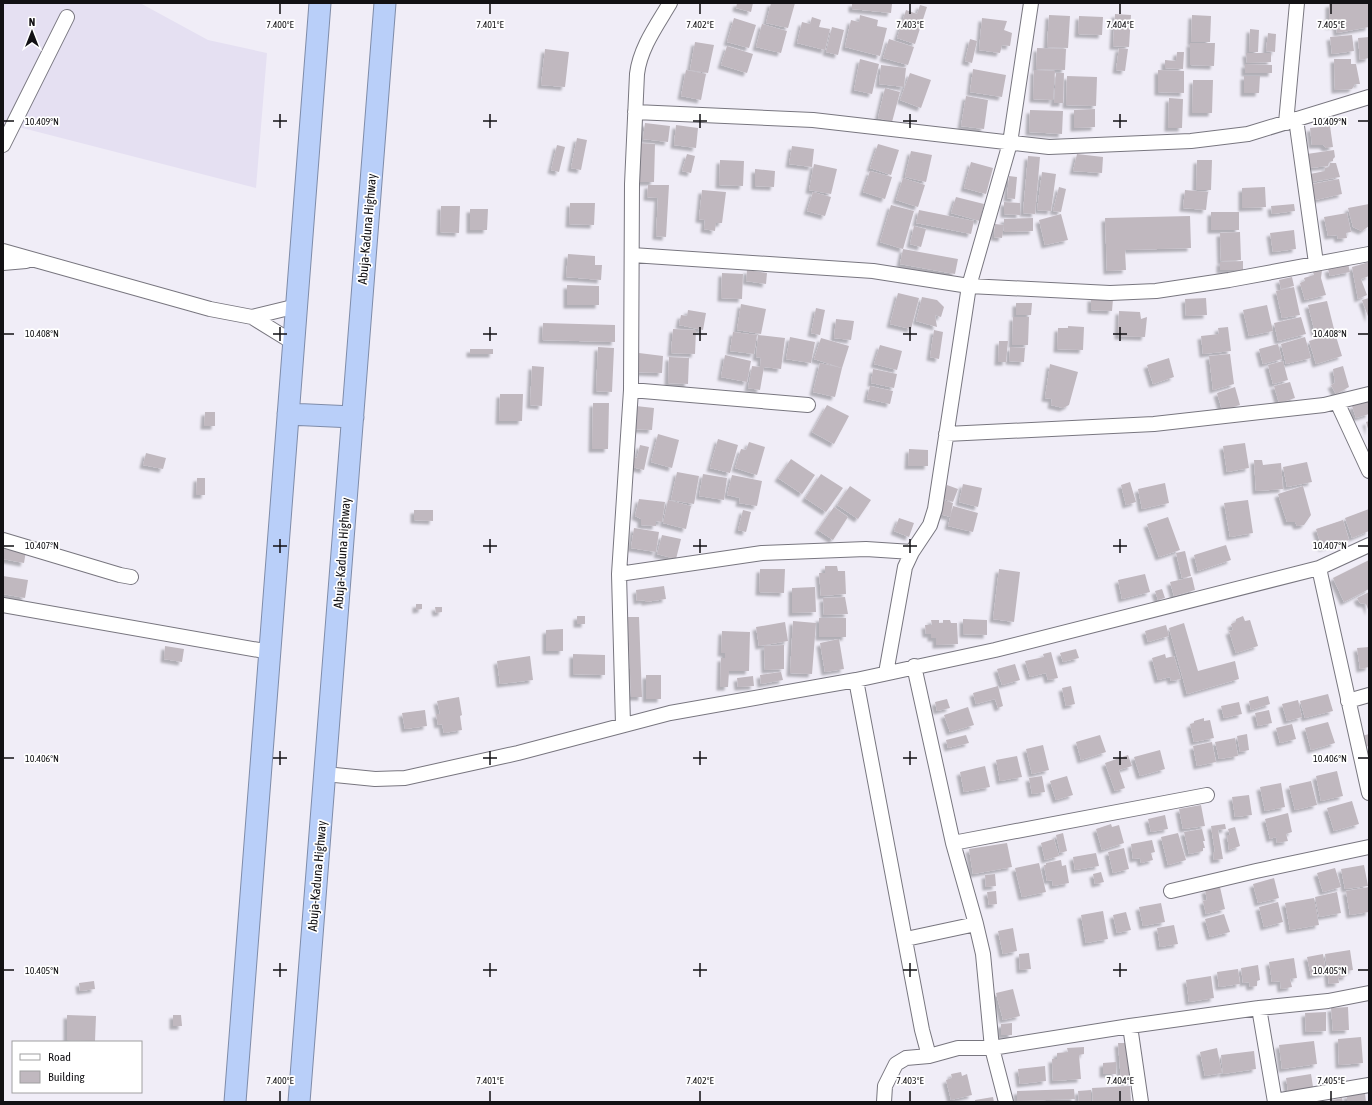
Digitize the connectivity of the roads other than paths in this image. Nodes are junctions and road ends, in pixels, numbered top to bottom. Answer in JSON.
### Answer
{"nodes":[{"id":1,"x":385,"y":3,"type":"edge"},
{"id":2,"x":670,"y":3,"type":"edge"},
{"id":3,"x":1031,"y":3,"type":"edge"},
{"id":4,"x":1297,"y":3,"type":"edge"},
{"id":5,"x":316,"y":5,"type":"edge"},
{"id":6,"x":67,"y":17,"type":"dead end"},
{"id":7,"x":1369,"y":97,"type":"edge"},
{"id":8,"x":635,"y":112,"type":"junction"},
{"id":9,"x":1291,"y":121,"type":"junction"},
{"id":10,"x":1010,"y":143,"type":"junction"},
{"id":11,"x":3,"y":145,"type":"edge"},
{"id":12,"x":3,"y":251,"type":"edge"},
{"id":13,"x":1369,"y":254,"type":"edge"},
{"id":14,"x":632,"y":255,"type":"junction"},
{"id":15,"x":40,"y":261,"type":"junction"},
{"id":16,"x":3,"y":263,"type":"edge"},
{"id":17,"x":1316,"y":263,"type":"junction"},
{"id":18,"x":969,"y":286,"type":"junction"},
{"id":19,"x":297,"y":306,"type":"junction"},
{"id":20,"x":252,"y":317,"type":"junction"},
{"id":21,"x":294,"y":343,"type":"junction"},
{"id":22,"x":631,"y":390,"type":"junction"},
{"id":23,"x":1369,"y":394,"type":"edge"},
{"id":24,"x":1337,"y":402,"type":"junction"},
{"id":25,"x":808,"y":405,"type":"dead end"},
{"id":26,"x":288,"y":414,"type":"junction"},
{"id":27,"x":352,"y":417,"type":"junction"},
{"id":28,"x":946,"y":434,"type":"junction"},
{"id":29,"x":1369,"y":471,"type":"edge"},
{"id":30,"x":3,"y":540,"type":"edge"},
{"id":31,"x":1369,"y":545,"type":"edge"},
{"id":32,"x":912,"y":552,"type":"junction"},
{"id":33,"x":1319,"y":568,"type":"junction"},
{"id":34,"x":619,"y":574,"type":"junction"},
{"id":35,"x":131,"y":577,"type":"dead end"},
{"id":36,"x":3,"y":605,"type":"edge"},
{"id":37,"x":270,"y":652,"type":"junction"},
{"id":38,"x":914,"y":666,"type":"junction"},
{"id":39,"x":886,"y":673,"type":"junction"},
{"id":40,"x":856,"y":680,"type":"junction"},
{"id":41,"x":1369,"y":695,"type":"edge"},
{"id":42,"x":1348,"y":701,"type":"junction"},
{"id":43,"x":623,"y":725,"type":"junction"},
{"id":44,"x":325,"y":774,"type":"junction"},
{"id":45,"x":1369,"y":794,"type":"edge"},
{"id":46,"x":1207,"y":795,"type":"dead end"},
{"id":47,"x":953,"y":843,"type":"junction"},
{"id":48,"x":1369,"y":847,"type":"edge"},
{"id":49,"x":1171,"y":891,"type":"dead end"},
{"id":50,"x":976,"y":924,"type":"junction"},
{"id":51,"x":906,"y":939,"type":"junction"},
{"id":52,"x":1369,"y":993,"type":"edge"},
{"id":53,"x":1259,"y":1008,"type":"junction"},
{"id":54,"x":1130,"y":1026,"type":"junction"},
{"id":55,"x":992,"y":1048,"type":"junction"},
{"id":56,"x":929,"y":1056,"type":"junction"},
{"id":57,"x":1369,"y":1085,"type":"edge"},
{"id":58,"x":235,"y":1102,"type":"edge"},
{"id":59,"x":299,"y":1102,"type":"edge"},
{"id":60,"x":884,"y":1102,"type":"edge"},
{"id":61,"x":1006,"y":1102,"type":"edge"},
{"id":62,"x":1141,"y":1102,"type":"edge"},
{"id":63,"x":1275,"y":1102,"type":"edge"}],
"edges":[{"from":1,"to":27,"type":"highway","name":"Abuja-Kaduna Highway"},
{"from":2,"to":8,"type":"street"},
{"from":3,"to":10,"type":"street"},
{"from":4,"to":9,"type":"street"},
{"from":5,"to":19,"type":"highway"},
{"from":6,"to":11,"type":"street"},
{"from":7,"to":9,"type":"street"},
{"from":8,"to":10,"type":"street"},
{"from":8,"to":14,"type":"street"},
{"from":9,"to":10,"type":"street"},
{"from":9,"to":17,"type":"street"},
{"from":10,"to":18,"type":"street"},
{"from":12,"to":15,"type":"street"},
{"from":13,"to":17,"type":"street"},
{"from":14,"to":18,"type":"street"},
{"from":14,"to":22,"type":"street"},
{"from":15,"to":16,"type":"street"},
{"from":15,"to":20,"type":"street"},
{"from":17,"to":18,"type":"street"},
{"from":18,"to":28,"type":"street"},
{"from":19,"to":20,"type":"street"},
{"from":19,"to":21,"type":"highway"},
{"from":20,"to":21,"type":"street"},
{"from":21,"to":26,"type":"highway"},
{"from":22,"to":25,"type":"street"},
{"from":22,"to":34,"type":"street"},
{"from":23,"to":24,"type":"street"},
{"from":24,"to":28,"type":"street"},
{"from":24,"to":29,"type":"street"},
{"from":26,"to":27,"type":"highway"},
{"from":26,"to":37,"type":"highway"},
{"from":27,"to":44,"type":"highway","name":"Abuja-Kaduna Highway"},
{"from":28,"to":32,"type":"street"},
{"from":30,"to":35,"type":"street"},
{"from":31,"to":33,"type":"street"},
{"from":32,"to":34,"type":"street"},
{"from":32,"to":39,"type":"street"},
{"from":33,"to":38,"type":"street"},
{"from":33,"to":42,"type":"street"},
{"from":34,"to":43,"type":"street"},
{"from":36,"to":37,"type":"street"},
{"from":37,"to":58,"type":"highway"},
{"from":38,"to":39,"type":"street"},
{"from":38,"to":47,"type":"street"},
{"from":39,"to":40,"type":"street"},
{"from":40,"to":43,"type":"street"},
{"from":40,"to":51,"type":"street"},
{"from":41,"to":42,"type":"street"},
{"from":42,"to":45,"type":"street"},
{"from":43,"to":44,"type":"street"},
{"from":44,"to":59,"type":"highway","name":"Abuja-Kaduna Highway"},
{"from":46,"to":47,"type":"street"},
{"from":47,"to":50,"type":"street"},
{"from":48,"to":49,"type":"street"},
{"from":50,"to":51,"type":"street"},
{"from":50,"to":55,"type":"street"},
{"from":51,"to":56,"type":"street"},
{"from":52,"to":53,"type":"street"},
{"from":53,"to":54,"type":"street"},
{"from":53,"to":63,"type":"street"},
{"from":54,"to":55,"type":"street"},
{"from":54,"to":62,"type":"street"},
{"from":55,"to":56,"type":"street"},
{"from":55,"to":61,"type":"street"},
{"from":56,"to":60,"type":"street"},
{"from":57,"to":63,"type":"street"}]}
